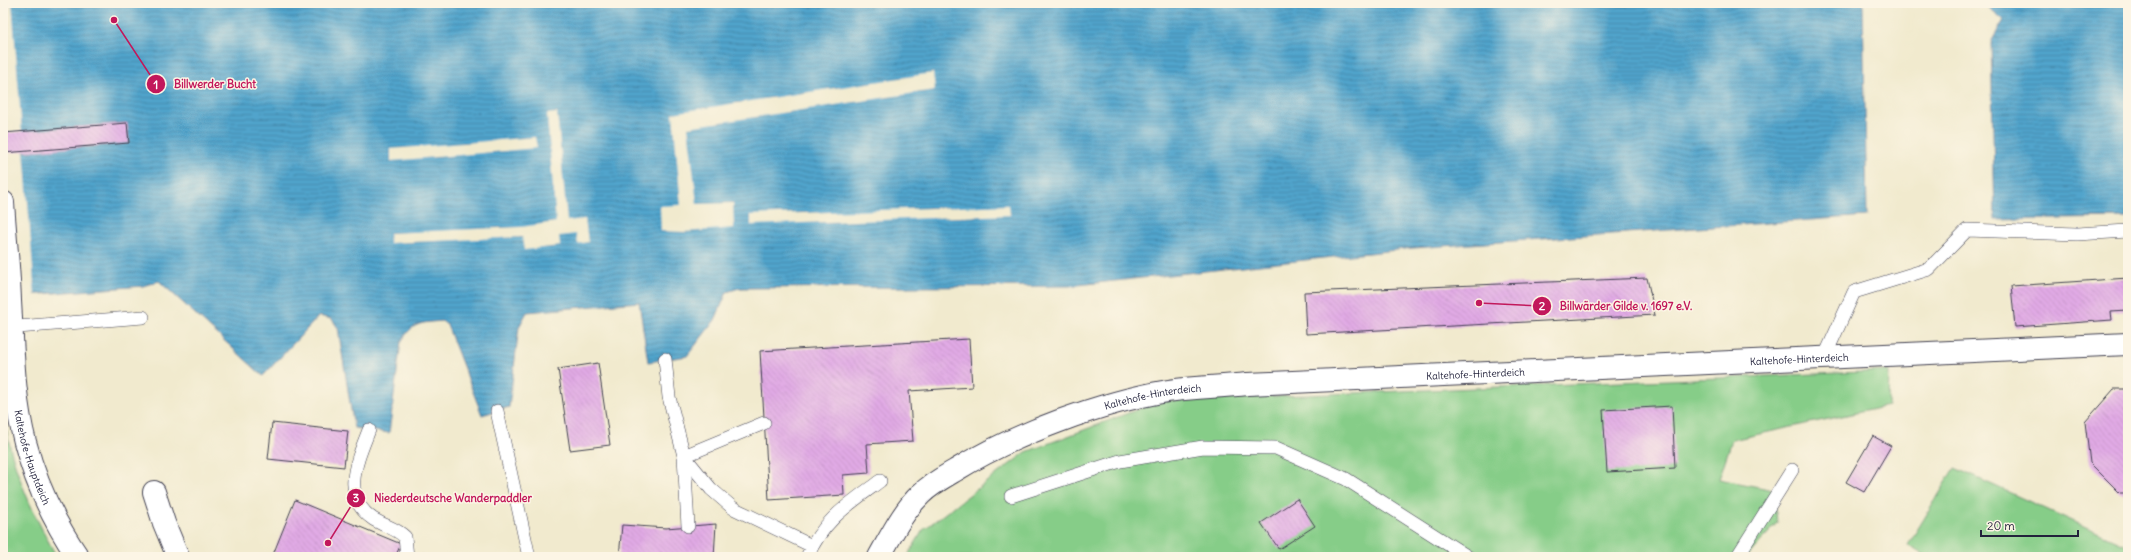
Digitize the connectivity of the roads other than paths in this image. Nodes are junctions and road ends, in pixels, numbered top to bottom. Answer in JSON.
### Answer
{"nodes":[{"id":1,"x":3,"y":202,"type":"edge"},
{"id":2,"x":2128,"y":231,"type":"edge"},
{"id":3,"x":143,"y":317,"type":"dead end"},
{"id":4,"x":7,"y":328,"type":"edge"},
{"id":5,"x":2128,"y":344,"type":"edge"},
{"id":6,"x":1824,"y":358,"type":"junction"},
{"id":7,"x":665,"y":359,"type":"dead end"},
{"id":8,"x":497,"y":411,"type":"dead end"},
{"id":9,"x":764,"y":423,"type":"dead end"},
{"id":10,"x":369,"y":430,"type":"dead end"},
{"id":11,"x":684,"y":456,"type":"junction"},
{"id":12,"x":1792,"y":470,"type":"dead end"},
{"id":13,"x":880,"y":480,"type":"dead end"},
{"id":14,"x":154,"y":492,"type":"dead end"},
{"id":15,"x":1011,"y":496,"type":"dead end"},
{"id":16,"x":688,"y":526,"type":"dead end"},
{"id":17,"x":809,"y":552,"type":"edge"},
{"id":18,"x":78,"y":557,"type":"edge"},
{"id":19,"x":178,"y":557,"type":"edge"},
{"id":20,"x":407,"y":557,"type":"edge"},
{"id":21,"x":529,"y":557,"type":"edge"},
{"id":22,"x":879,"y":557,"type":"edge"},
{"id":23,"x":1468,"y":557,"type":"edge"},
{"id":24,"x":1737,"y":557,"type":"edge"}],
"edges":[{"from":1,"to":4,"type":"street","name":"Kaltehofe-Hauptdeich"},
{"from":2,"to":6,"type":"lane"},
{"from":3,"to":4,"type":"lane"},
{"from":4,"to":18,"type":"street","name":"Kaltehofe-Hauptdeich"},
{"from":5,"to":6,"type":"street","name":"Kaltehofe-Hinterdeich"},
{"from":6,"to":22,"type":"street","name":"Kaltehofe-Hinterdeich"},
{"from":7,"to":11,"type":"lane"},
{"from":8,"to":21,"type":"lane"},
{"from":9,"to":11,"type":"lane"},
{"from":10,"to":20,"type":"lane"},
{"from":11,"to":16,"type":"lane"},
{"from":11,"to":17,"type":"lane"},
{"from":12,"to":24,"type":"lane"},
{"from":13,"to":17,"type":"lane"},
{"from":14,"to":19,"type":"street"},
{"from":15,"to":23,"type":"lane"}]}
